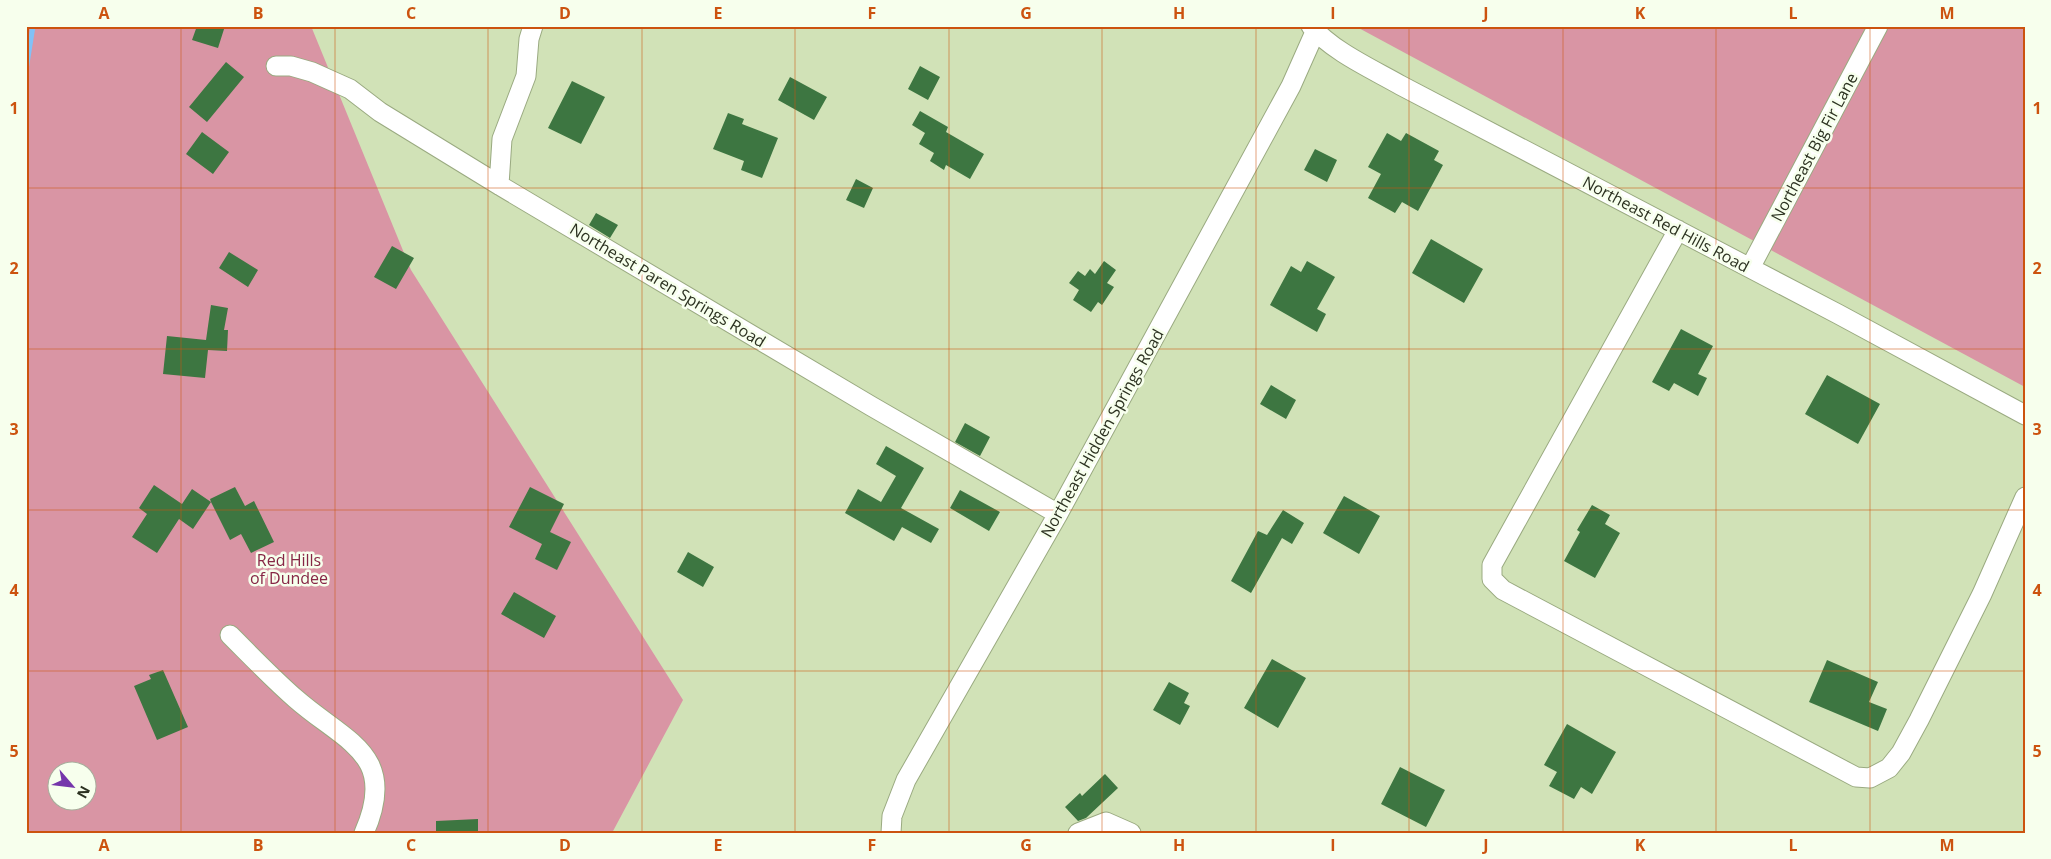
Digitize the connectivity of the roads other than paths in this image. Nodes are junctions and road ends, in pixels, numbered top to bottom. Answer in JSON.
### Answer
{"nodes":[{"id":1,"x":533,"y":26,"type":"edge"},
{"id":2,"x":1878,"y":26,"type":"edge"},
{"id":3,"x":1313,"y":29,"type":"edge"},
{"id":4,"x":276,"y":66,"type":"dead end"},
{"id":5,"x":498,"y":185,"type":"junction"},
{"id":6,"x":1678,"y":230,"type":"junction"},
{"id":7,"x":1750,"y":268,"type":"junction"},
{"id":8,"x":2025,"y":415,"type":"edge"},
{"id":9,"x":2025,"y":497,"type":"edge"},
{"id":10,"x":1058,"y":514,"type":"junction"},
{"id":11,"x":230,"y":636,"type":"dead end"},
{"id":12,"x":364,"y":833,"type":"edge"},
{"id":13,"x":892,"y":833,"type":"edge"},
{"id":14,"x":1078,"y":833,"type":"edge"},
{"id":15,"x":1131,"y":833,"type":"edge"}],
"edges":[{"from":1,"to":5,"type":"street"},
{"from":2,"to":7,"type":"street","name":"Northeast Big Fir Lane"},
{"from":3,"to":6,"type":"street","name":"Northeast Red Hills Road"},
{"from":3,"to":10,"type":"street","name":"Northeast Hidden Springs Road"},
{"from":4,"to":5,"type":"street","name":"Northeast Paren Springs Road"},
{"from":5,"to":10,"type":"street","name":"Northeast Paren Springs Road"},
{"from":6,"to":7,"type":"street","name":"Northeast Red Hills Road"},
{"from":6,"to":9,"type":"street"},
{"from":7,"to":8,"type":"street","name":"Northeast Red Hills Road"},
{"from":10,"to":13,"type":"street","name":"Northeast Hidden Springs Road"},
{"from":11,"to":12,"type":"street"},
{"from":14,"to":15,"type":"street"}]}
